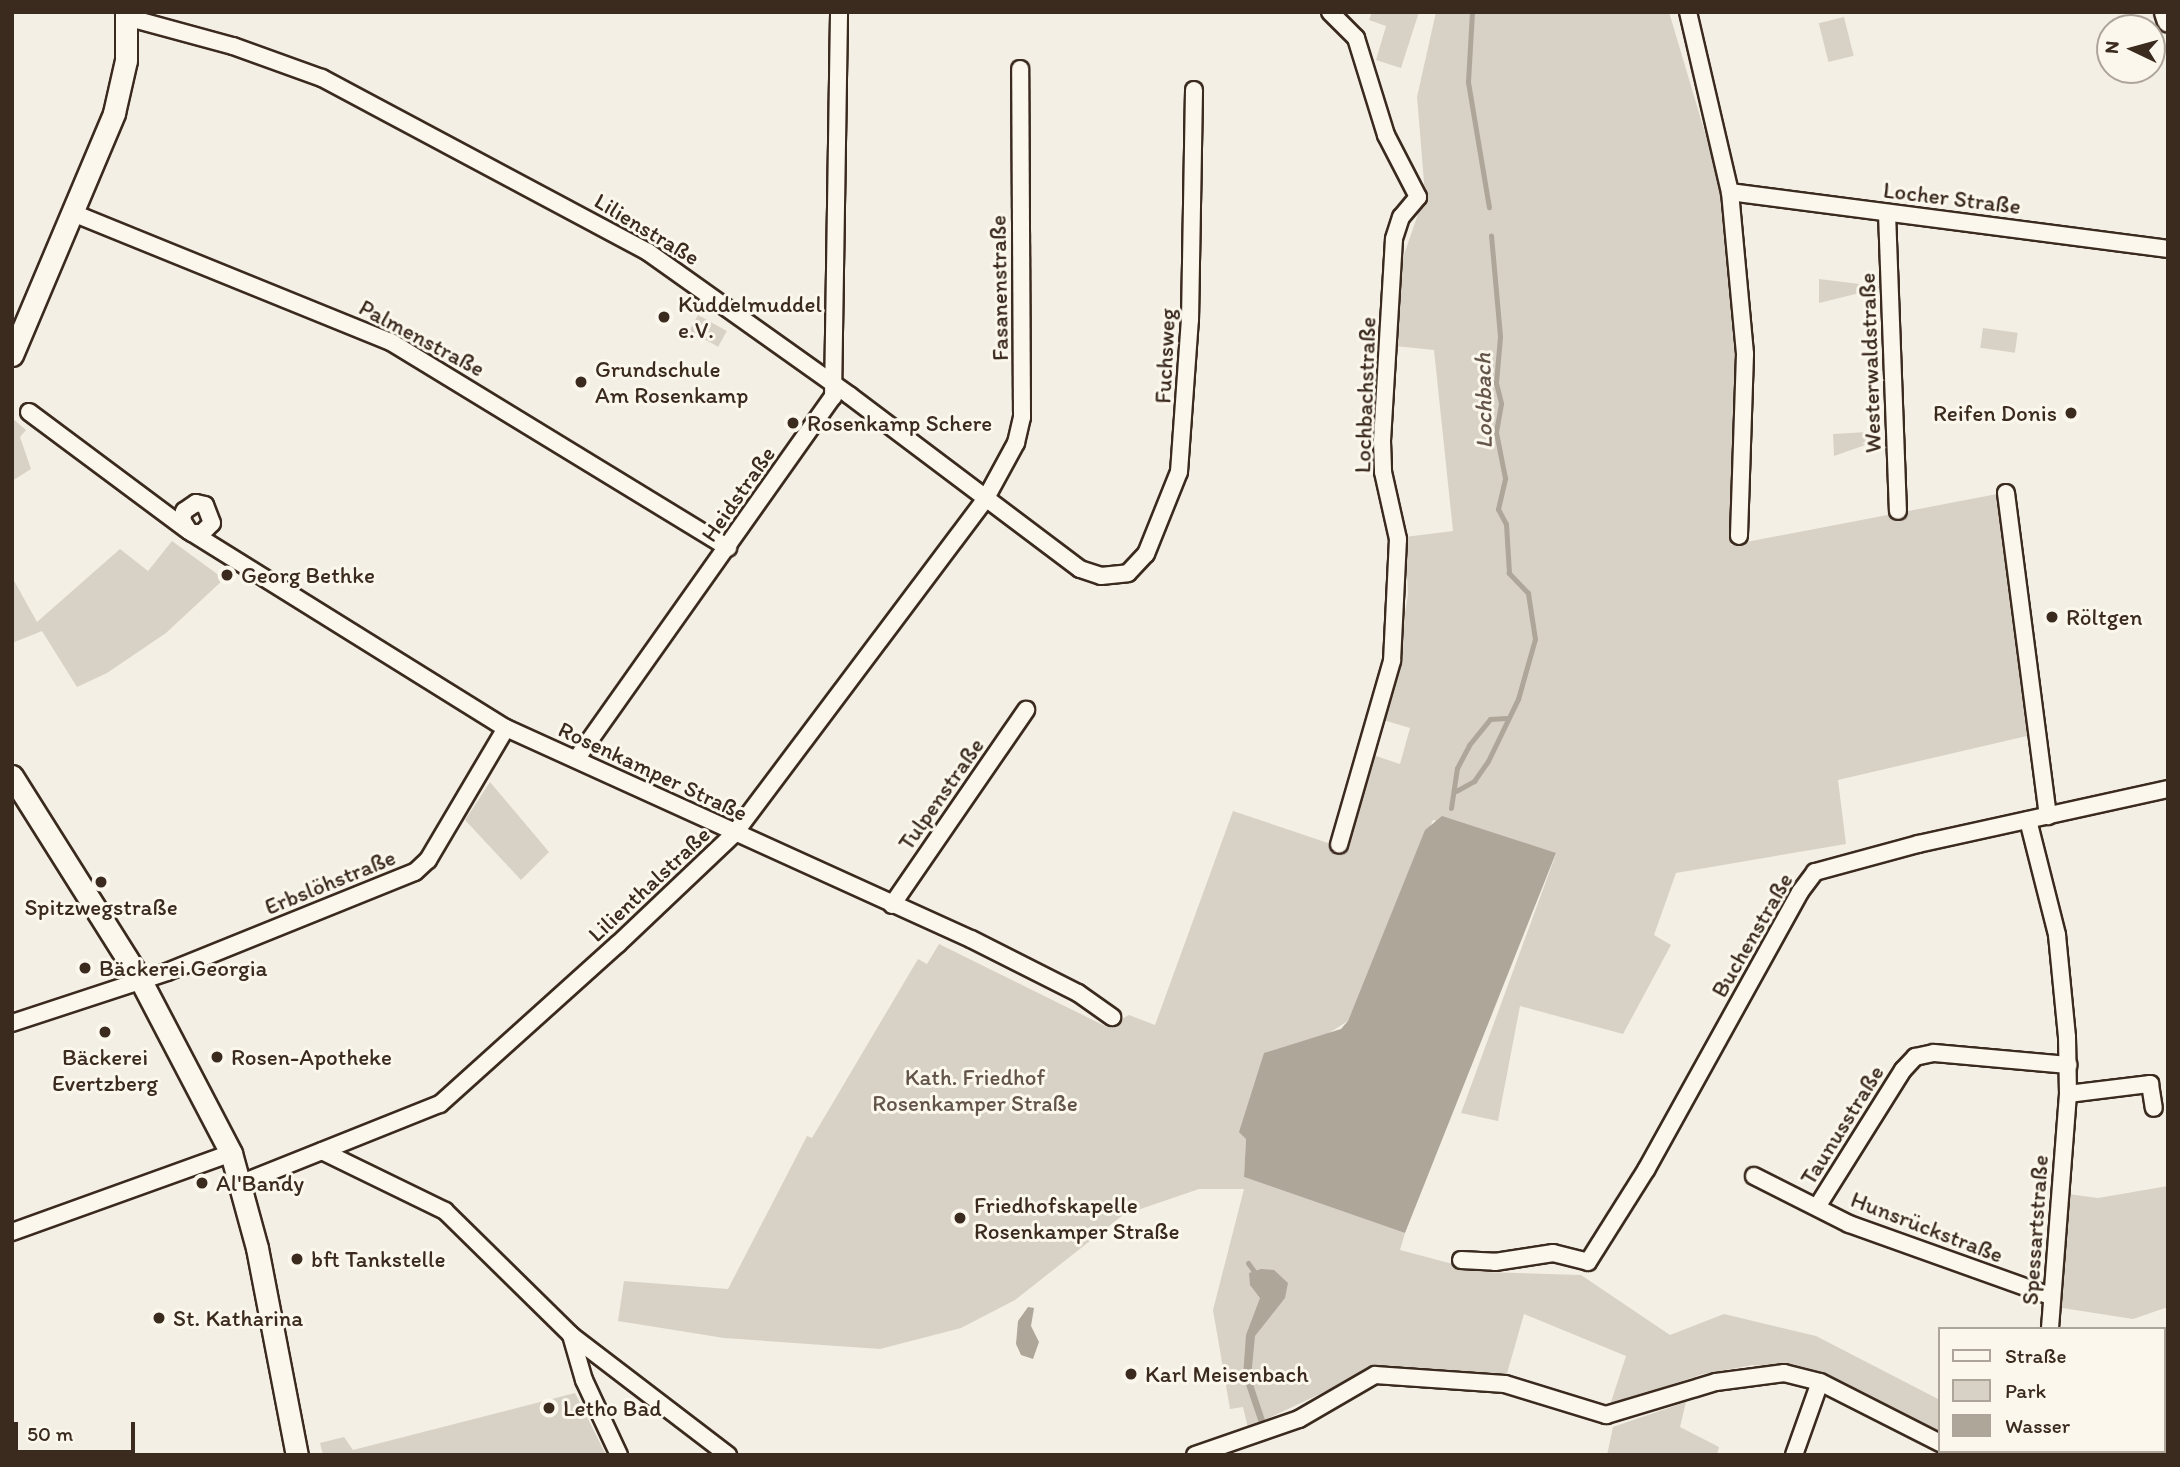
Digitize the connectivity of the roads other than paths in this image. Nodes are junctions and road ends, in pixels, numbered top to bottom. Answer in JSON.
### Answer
{"nodes":[{"id":1,"x":839,"y":12,"type":"edge"},
{"id":2,"x":1330,"y":12,"type":"edge"},
{"id":3,"x":1688,"y":12,"type":"edge"},
{"id":4,"x":2165,"y":12,"type":"edge"},
{"id":5,"x":126,"y":15,"type":"edge"},
{"id":6,"x":2168,"y":21,"type":"edge"},
{"id":7,"x":1020,"y":69,"type":"dead end"},
{"id":8,"x":1194,"y":90,"type":"dead end"},
{"id":9,"x":1730,"y":192,"type":"junction"},
{"id":10,"x":73,"y":213,"type":"junction"},
{"id":11,"x":1887,"y":213,"type":"junction"},
{"id":12,"x":2168,"y":250,"type":"edge"},
{"id":13,"x":12,"y":355,"type":"edge"},
{"id":14,"x":835,"y":384,"type":"junction"},
{"id":15,"x":29,"y":412,"type":"dead end"},
{"id":16,"x":2006,"y":493,"type":"dead end"},
{"id":17,"x":986,"y":498,"type":"junction"},
{"id":18,"x":1898,"y":511,"type":"dead end"},
{"id":19,"x":1739,"y":536,"type":"dead end"},
{"id":20,"x":728,"y":548,"type":"junction"},
{"id":21,"x":1093,"y":575,"type":"joint"},
{"id":22,"x":1026,"y":710,"type":"dead end"},
{"id":23,"x":506,"y":728,"type":"junction"},
{"id":24,"x":577,"y":758,"type":"junction"},
{"id":25,"x":12,"y":776,"type":"edge"},
{"id":26,"x":2168,"y":789,"type":"edge"},
{"id":27,"x":2048,"y":816,"type":"junction"},
{"id":28,"x":2028,"y":820,"type":"junction"},
{"id":29,"x":734,"y":834,"type":"junction"},
{"id":30,"x":1339,"y":845,"type":"dead end"},
{"id":31,"x":892,"y":905,"type":"junction"},
{"id":32,"x":141,"y":981,"type":"junction"},
{"id":33,"x":1112,"y":1017,"type":"dead end"},
{"id":34,"x":12,"y":1023,"type":"edge"},
{"id":35,"x":2068,"y":1065,"type":"junction"},
{"id":36,"x":2068,"y":1094,"type":"junction"},
{"id":37,"x":2154,"y":1108,"type":"dead end"},
{"id":38,"x":323,"y":1151,"type":"junction"},
{"id":39,"x":231,"y":1153,"type":"junction"},
{"id":40,"x":1754,"y":1176,"type":"dead end"},
{"id":41,"x":242,"y":1183,"type":"junction"},
{"id":42,"x":1817,"y":1207,"type":"junction"},
{"id":43,"x":12,"y":1232,"type":"edge"},
{"id":44,"x":1461,"y":1259,"type":"dead end"},
{"id":45,"x":2050,"y":1296,"type":"junction"},
{"id":46,"x":2050,"y":1327,"type":"edge"},
{"id":47,"x":570,"y":1335,"type":"junction"},
{"id":48,"x":1820,"y":1382,"type":"junction"},
{"id":49,"x":1938,"y":1442,"type":"edge"},
{"id":50,"x":619,"y":1454,"type":"edge"},
{"id":51,"x":297,"y":1455,"type":"edge"},
{"id":52,"x":728,"y":1455,"type":"edge"},
{"id":53,"x":1195,"y":1455,"type":"edge"},
{"id":54,"x":1794,"y":1455,"type":"edge"}],
"edges":[{"from":1,"to":14,"type":"street","name":"Heidstraße"},
{"from":2,"to":30,"type":"street","name":"Lochbachstraße"},
{"from":3,"to":9,"type":"street"},
{"from":4,"to":6,"type":"main road"},
{"from":5,"to":10,"type":"main road"},
{"from":5,"to":14,"type":"street","name":"Lilienstraße"},
{"from":7,"to":17,"type":"street","name":"Fasanenstraße"},
{"from":8,"to":21,"type":"street","name":"Fuchsweg"},
{"from":9,"to":11,"type":"street","name":"Locher Straße"},
{"from":9,"to":19,"type":"street"},
{"from":10,"to":13,"type":"main road"},
{"from":10,"to":20,"type":"street","name":"Palmenstraße"},
{"from":11,"to":12,"type":"street","name":"Locher Straße"},
{"from":11,"to":18,"type":"street","name":"Westerwaldstraße"},
{"from":14,"to":17,"type":"street","name":"Lilienstraße"},
{"from":14,"to":20,"type":"street","name":"Heidstraße"},
{"from":15,"to":23,"type":"street","name":"Rosenkamper Straße"},
{"from":16,"to":27,"type":"street"},
{"from":17,"to":21,"type":"street","name":"Lilienstraße"},
{"from":17,"to":29,"type":"street","name":"Lilienthalstraße"},
{"from":20,"to":24,"type":"street","name":"Heidstraße"},
{"from":22,"to":31,"type":"street","name":"Tulpenstraße"},
{"from":23,"to":24,"type":"street","name":"Rosenkamper Straße"},
{"from":23,"to":32,"type":"street","name":"Erbslöhstraße"},
{"from":24,"to":29,"type":"street","name":"Rosenkamper Straße"},
{"from":25,"to":32,"type":"main road"},
{"from":26,"to":27,"type":"street","name":"Buchenstraße"},
{"from":27,"to":28,"type":"street","name":"Buchenstraße"},
{"from":28,"to":35,"type":"street","name":"Spessartstraße"},
{"from":28,"to":44,"type":"street","name":"Buchenstraße"},
{"from":29,"to":31,"type":"street","name":"Rosenkamper Straße"},
{"from":29,"to":38,"type":"street","name":"Lilienthalstraße"},
{"from":31,"to":33,"type":"street","name":"Rosenkamper Straße"},
{"from":32,"to":34,"type":"street"},
{"from":32,"to":39,"type":"main road"},
{"from":35,"to":36,"type":"street","name":"Spessartstraße"},
{"from":35,"to":42,"type":"street","name":"Taunusstraße"},
{"from":36,"to":37,"type":"street"},
{"from":36,"to":45,"type":"street","name":"Spessartstraße"},
{"from":38,"to":41,"type":"street","name":"Lilienthalstraße"},
{"from":38,"to":47,"type":"street"},
{"from":39,"to":41,"type":"main road"},
{"from":39,"to":43,"type":"street"},
{"from":40,"to":42,"type":"street","name":"Hunsrückstraße"},
{"from":41,"to":51,"type":"main road"},
{"from":42,"to":45,"type":"street","name":"Hunsrückstraße"},
{"from":45,"to":46,"type":"street","name":"Spessartstraße"},
{"from":47,"to":50,"type":"street"},
{"from":47,"to":52,"type":"street"},
{"from":48,"to":49,"type":"street"},
{"from":48,"to":53,"type":"street"},
{"from":48,"to":54,"type":"street"}]}
